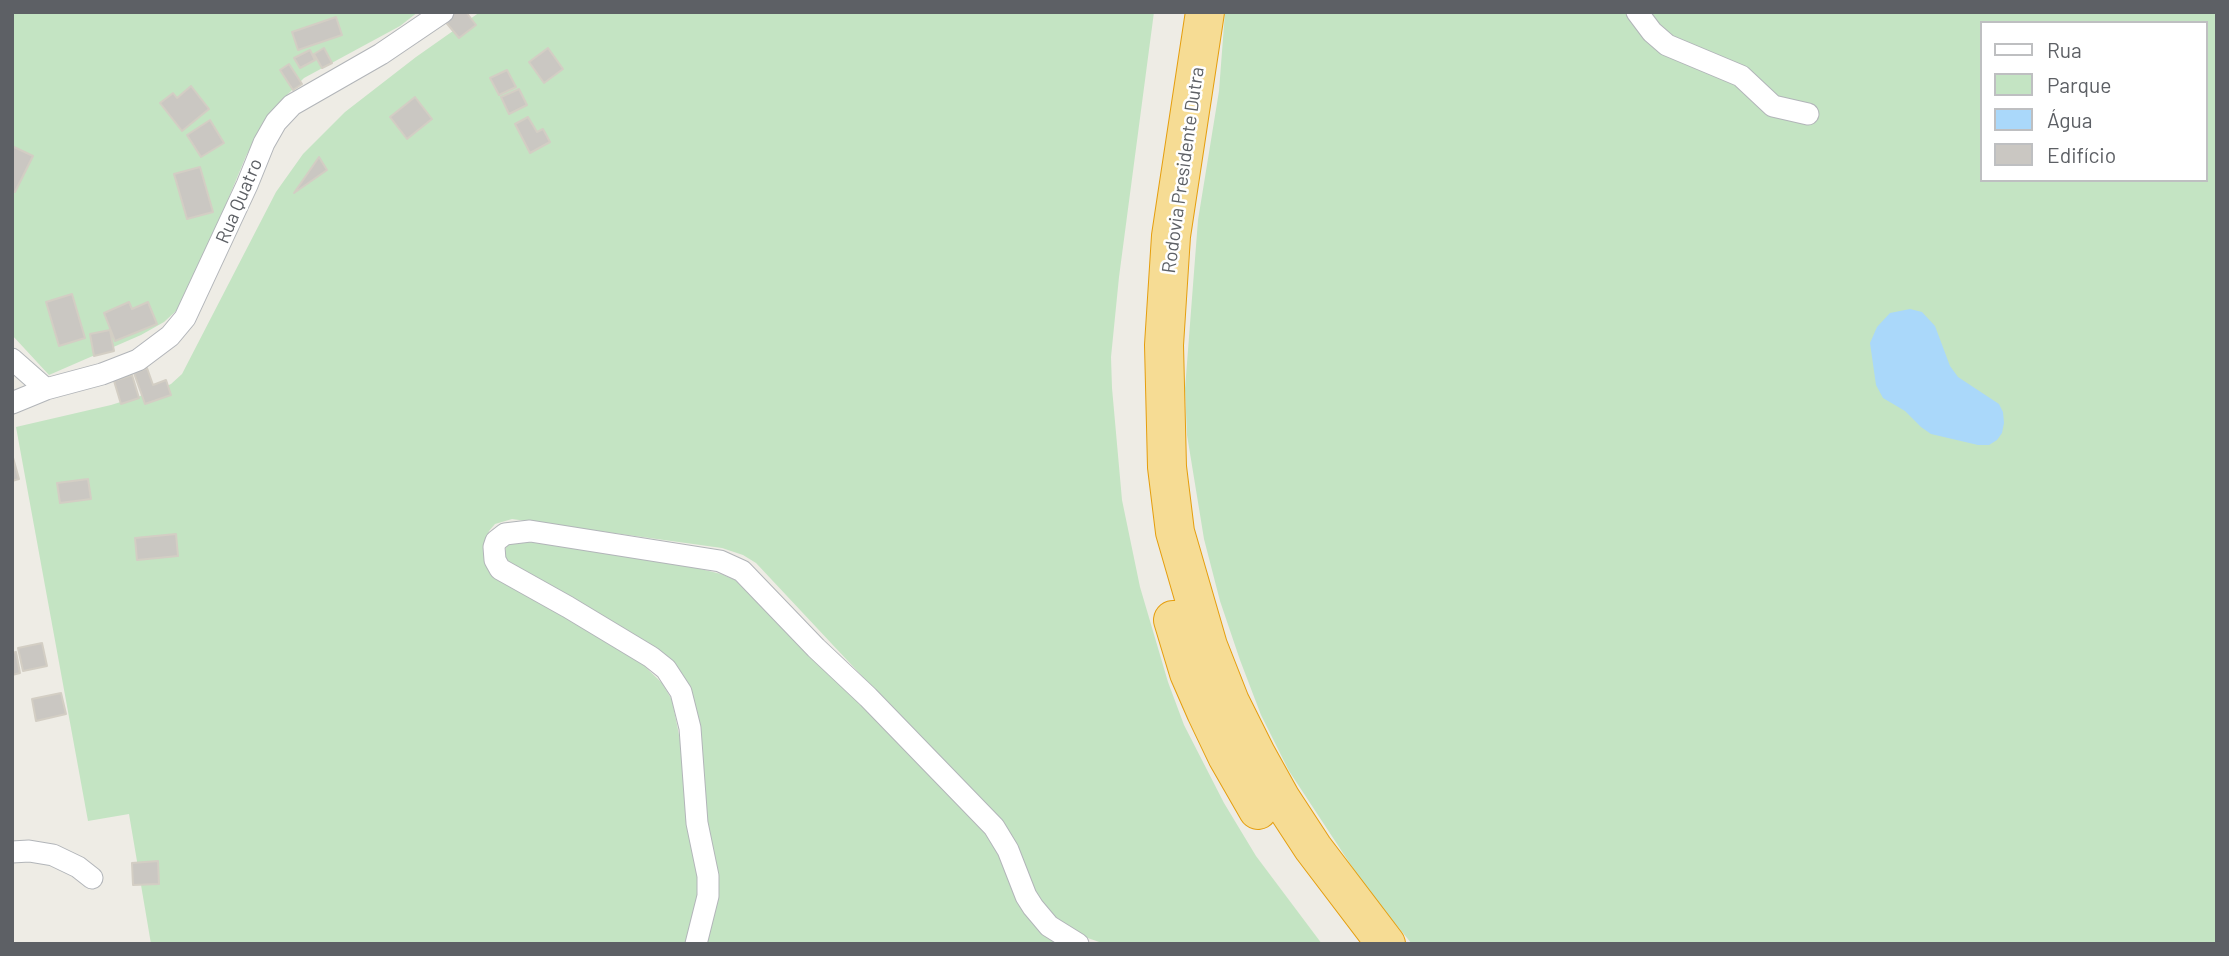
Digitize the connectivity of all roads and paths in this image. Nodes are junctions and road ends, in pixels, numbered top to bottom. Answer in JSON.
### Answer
{"nodes":[{"id":1,"x":443,"y":12,"type":"edge"},
{"id":2,"x":1184,"y":12,"type":"edge"},
{"id":3,"x":1205,"y":12,"type":"edge"},
{"id":4,"x":1637,"y":12,"type":"edge"},
{"id":5,"x":1808,"y":114,"type":"dead end"},
{"id":6,"x":12,"y":359,"type":"edge"},
{"id":7,"x":46,"y":389,"type":"junction"},
{"id":8,"x":12,"y":403,"type":"edge"},
{"id":9,"x":12,"y":852,"type":"edge"},
{"id":10,"x":92,"y":878,"type":"dead end"},
{"id":11,"x":696,"y":944,"type":"edge"},
{"id":12,"x":1078,"y":944,"type":"edge"},
{"id":13,"x":1352,"y":944,"type":"edge"},
{"id":14,"x":1386,"y":944,"type":"edge"}],
"edges":[{"from":1,"to":7,"type":"street","name":"Rua Quatro"},
{"from":2,"to":13,"type":"highway","name":"Rodovia Presidente Dutra"},
{"from":3,"to":14,"type":"highway","name":"Rodovia Presidente Dutra"},
{"from":4,"to":5,"type":"street"},
{"from":6,"to":7,"type":"street"},
{"from":7,"to":8,"type":"street","name":"Rua Quatro"},
{"from":9,"to":10,"type":"street"},
{"from":11,"to":12,"type":"street"}]}
